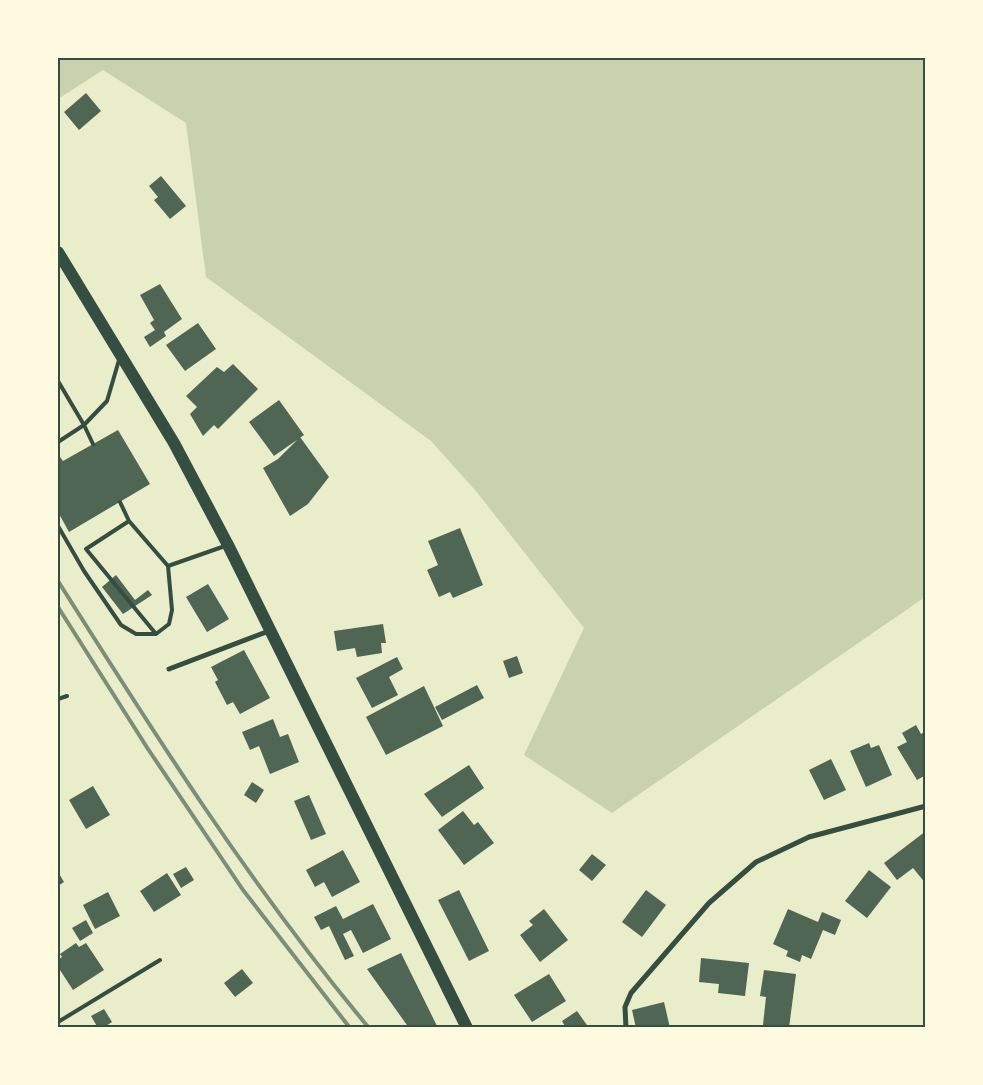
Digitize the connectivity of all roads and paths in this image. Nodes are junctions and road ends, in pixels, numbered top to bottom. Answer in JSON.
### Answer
{"nodes":[{"id":1,"x":58,"y":252,"type":"edge"},
{"id":2,"x":120,"y":355,"type":"junction"},
{"id":3,"x":58,"y":381,"type":"edge"},
{"id":4,"x":84,"y":425,"type":"junction"},
{"id":5,"x":58,"y":442,"type":"edge"},
{"id":6,"x":93,"y":444,"type":"dead end"},
{"id":7,"x":120,"y":502,"type":"dead end"},
{"id":8,"x":129,"y":521,"type":"junction"},
{"id":9,"x":58,"y":526,"type":"edge"},
{"id":10,"x":228,"y":545,"type":"junction"},
{"id":11,"x":168,"y":566,"type":"junction"},
{"id":12,"x":271,"y":630,"type":"junction"},
{"id":13,"x":156,"y":634,"type":"junction"},
{"id":14,"x":169,"y":669,"type":"dead end"},
{"id":15,"x":67,"y":696,"type":"dead end"},
{"id":16,"x":58,"y":699,"type":"edge"},
{"id":17,"x":926,"y":806,"type":"edge"},
{"id":18,"x":160,"y":960,"type":"dead end"},
{"id":19,"x":58,"y":1022,"type":"edge"},
{"id":20,"x":466,"y":1028,"type":"edge"},
{"id":21,"x":626,"y":1028,"type":"edge"}],
"edges":[{"from":1,"to":2,"type":"main road"},
{"from":2,"to":4,"type":"lane"},
{"from":2,"to":10,"type":"main road"},
{"from":3,"to":4,"type":"lane"},
{"from":4,"to":5,"type":"lane"},
{"from":4,"to":6,"type":"lane"},
{"from":7,"to":8,"type":"lane"},
{"from":8,"to":11,"type":"lane"},
{"from":8,"to":13,"type":"lane"},
{"from":9,"to":13,"type":"lane"},
{"from":10,"to":11,"type":"lane"},
{"from":10,"to":12,"type":"main road"},
{"from":11,"to":13,"type":"lane"},
{"from":12,"to":14,"type":"street"},
{"from":12,"to":20,"type":"main road"},
{"from":15,"to":16,"type":"lane"},
{"from":17,"to":21,"type":"street"},
{"from":18,"to":19,"type":"lane"}]}
